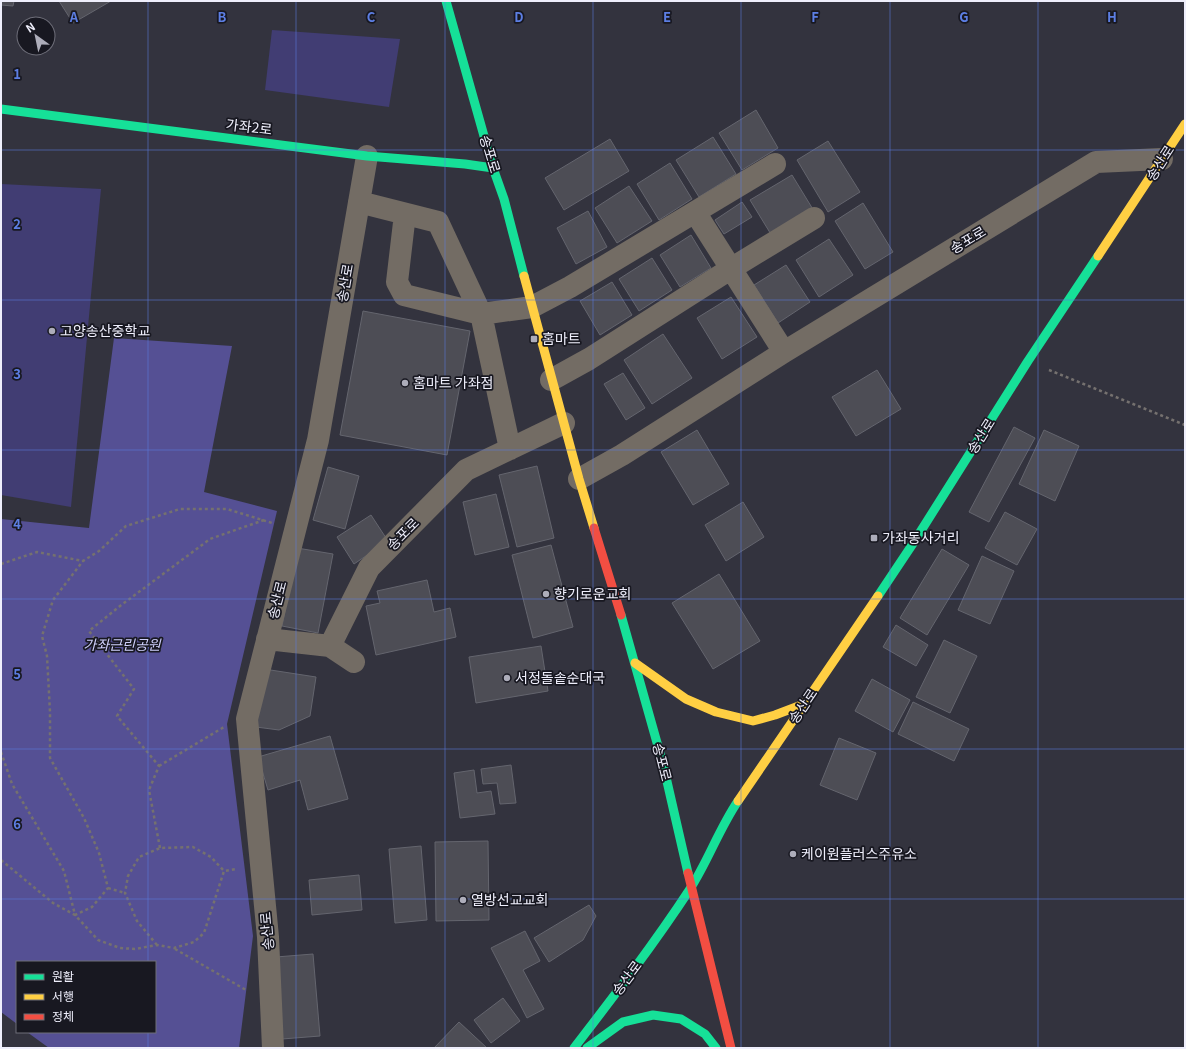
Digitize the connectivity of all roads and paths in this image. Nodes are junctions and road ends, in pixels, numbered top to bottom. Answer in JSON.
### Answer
{"nodes":[{"id":1,"x":446,"y":1,"type":"edge"},
{"id":2,"x":1,"y":109,"type":"edge"},
{"id":3,"x":1185,"y":124,"type":"edge"},
{"id":4,"x":367,"y":156,"type":"junction"},
{"id":5,"x":1162,"y":159,"type":"junction"},
{"id":6,"x":776,"y":164,"type":"dead end"},
{"id":7,"x":493,"y":168,"type":"junction"},
{"id":8,"x":359,"y":202,"type":"junction"},
{"id":9,"x":695,"y":212,"type":"junction"},
{"id":10,"x":405,"y":214,"type":"junction"},
{"id":11,"x":814,"y":218,"type":"dead end"},
{"id":12,"x":732,"y":268,"type":"junction"},
{"id":13,"x":532,"y":307,"type":"junction"},
{"id":14,"x":480,"y":314,"type":"junction"},
{"id":15,"x":784,"y":352,"type":"junction"},
{"id":16,"x":1028,"y":361,"type":"junction"},
{"id":17,"x":552,"y":380,"type":"junction"},
{"id":18,"x":564,"y":423,"type":"junction"},
{"id":19,"x":1185,"y":425,"type":"edge"},
{"id":20,"x":510,"y":449,"type":"junction"},
{"id":21,"x":579,"y":479,"type":"junction"},
{"id":22,"x":265,"y":520,"type":"junction"},
{"id":23,"x":278,"y":525,"type":"dead end"},
{"id":24,"x":83,"y":561,"type":"junction"},
{"id":25,"x":1,"y":564,"type":"edge"},
{"id":26,"x":267,"y":639,"type":"junction"},
{"id":27,"x":330,"y":646,"type":"junction"},
{"id":28,"x":354,"y":662,"type":"dead end"},
{"id":29,"x":635,"y":663,"type":"junction"},
{"id":30,"x":804,"y":704,"type":"junction"},
{"id":31,"x":228,"y":724,"type":"dead end"},
{"id":32,"x":1,"y":752,"type":"edge"},
{"id":33,"x":159,"y":766,"type":"junction"},
{"id":34,"x":160,"y":848,"type":"junction"},
{"id":35,"x":1,"y":860,"type":"edge"},
{"id":36,"x":243,"y":868,"type":"dead end"},
{"id":37,"x":224,"y":870,"type":"junction"},
{"id":38,"x":691,"y":887,"type":"junction"},
{"id":39,"x":108,"y":888,"type":"junction"},
{"id":40,"x":125,"y":893,"type":"junction"},
{"id":41,"x":74,"y":915,"type":"junction"},
{"id":42,"x":157,"y":945,"type":"junction"},
{"id":43,"x":174,"y":948,"type":"junction"},
{"id":44,"x":246,"y":990,"type":"dead end"},
{"id":45,"x":273,"y":1048,"type":"edge"},
{"id":46,"x":574,"y":1048,"type":"edge"},
{"id":47,"x":587,"y":1048,"type":"edge"},
{"id":48,"x":716,"y":1048,"type":"edge"},
{"id":49,"x":731,"y":1048,"type":"edge"}],
"edges":[{"from":1,"to":7,"type":"street","name":"송포로"},
{"from":2,"to":4,"type":"street","name":"가좌2로"},
{"from":3,"to":5,"type":"street","name":"송산로"},
{"from":4,"to":7,"type":"street","name":"가좌2로"},
{"from":4,"to":8,"type":"street","name":"송산로"},
{"from":5,"to":15,"type":"street","name":"송포로"},
{"from":5,"to":16,"type":"street","name":"송산로"},
{"from":6,"to":9,"type":"street"},
{"from":7,"to":13,"type":"street","name":"송포로"},
{"from":8,"to":10,"type":"street"},
{"from":8,"to":26,"type":"street","name":"송산로"},
{"from":9,"to":12,"type":"street"},
{"from":9,"to":13,"type":"street"},
{"from":10,"to":14,"type":"street"},
{"from":10,"to":14,"type":"street"},
{"from":11,"to":12,"type":"street"},
{"from":12,"to":15,"type":"street"},
{"from":12,"to":17,"type":"street"},
{"from":13,"to":14,"type":"street"},
{"from":13,"to":17,"type":"street","name":"송포로"},
{"from":14,"to":20,"type":"street"},
{"from":15,"to":21,"type":"street","name":"송포로"},
{"from":16,"to":19,"type":"path"},
{"from":16,"to":30,"type":"street","name":"송산로"},
{"from":17,"to":18,"type":"street","name":"송포로"},
{"from":18,"to":20,"type":"street","name":"송포로"},
{"from":18,"to":21,"type":"street","name":"송포로"},
{"from":20,"to":27,"type":"street","name":"송포로"},
{"from":21,"to":29,"type":"street","name":"송포로"},
{"from":22,"to":23,"type":"path"},
{"from":22,"to":24,"type":"path"},
{"from":22,"to":33,"type":"path"},
{"from":24,"to":25,"type":"path"},
{"from":24,"to":39,"type":"path"},
{"from":26,"to":27,"type":"street"},
{"from":26,"to":45,"type":"street","name":"송산로"},
{"from":27,"to":28,"type":"street"},
{"from":29,"to":30,"type":"street"},
{"from":29,"to":38,"type":"street","name":"송포로"},
{"from":30,"to":38,"type":"street","name":"송산로"},
{"from":31,"to":33,"type":"path"},
{"from":32,"to":41,"type":"path"},
{"from":33,"to":34,"type":"path"},
{"from":34,"to":37,"type":"path"},
{"from":34,"to":40,"type":"path"},
{"from":35,"to":41,"type":"path"},
{"from":36,"to":37,"type":"path"},
{"from":37,"to":43,"type":"path"},
{"from":38,"to":46,"type":"street","name":"송산로"},
{"from":38,"to":49,"type":"street","name":"송포로"},
{"from":39,"to":40,"type":"path"},
{"from":39,"to":41,"type":"path"},
{"from":40,"to":42,"type":"path"},
{"from":41,"to":42,"type":"path"},
{"from":42,"to":43,"type":"path"},
{"from":43,"to":44,"type":"path"},
{"from":47,"to":48,"type":"street"}]}
